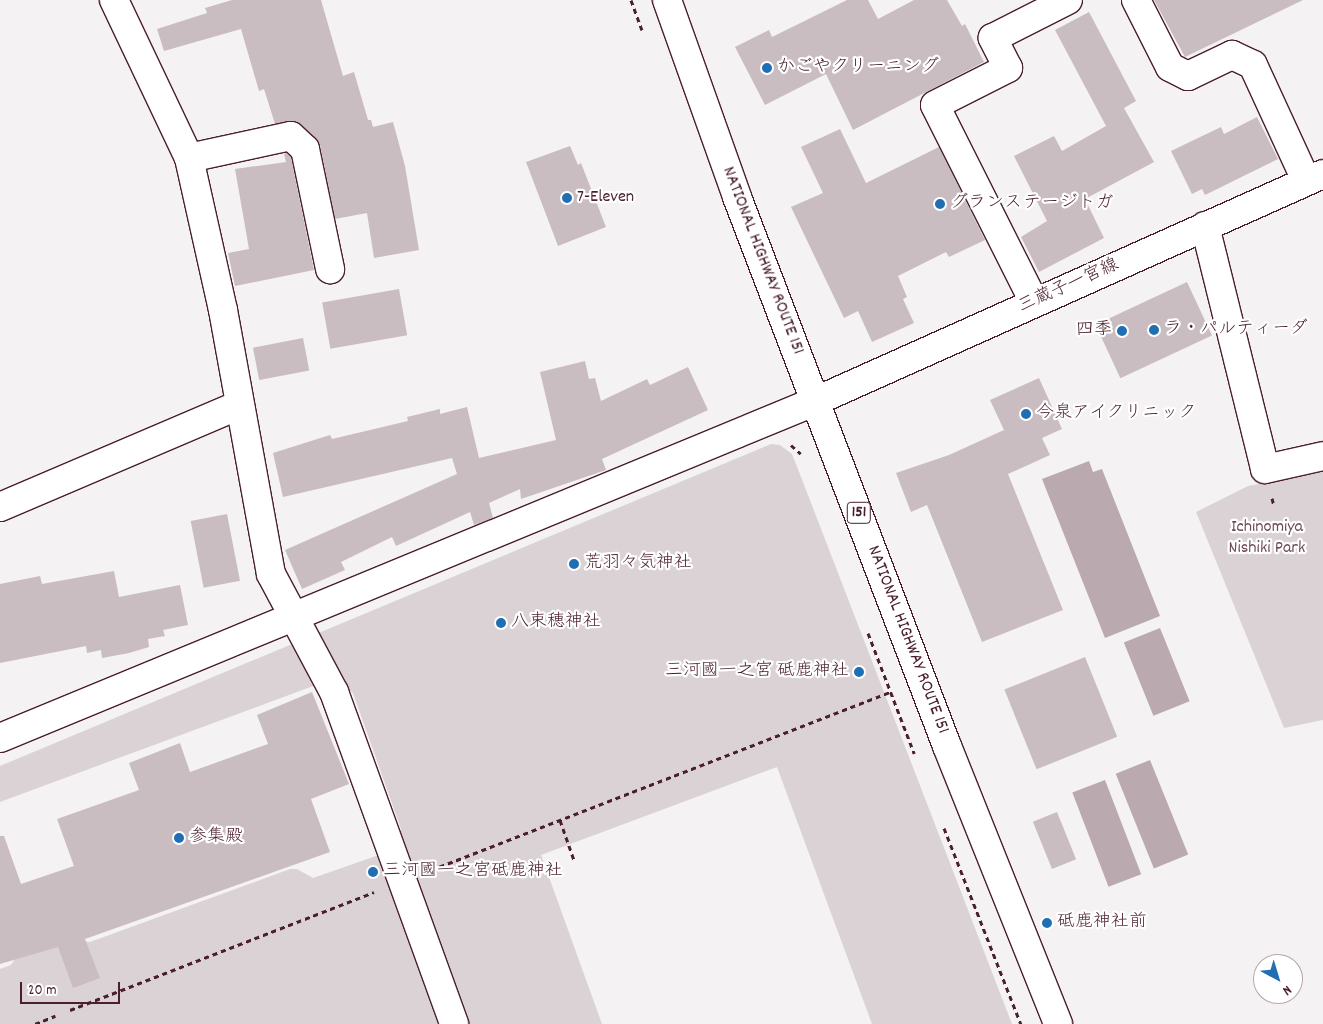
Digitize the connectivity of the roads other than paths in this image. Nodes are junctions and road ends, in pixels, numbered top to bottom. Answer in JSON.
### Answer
{"nodes":[{"id":1,"x":114,"y":0,"type":"edge"},
{"id":2,"x":667,"y":0,"type":"edge"},
{"id":3,"x":1068,"y":0,"type":"edge"},
{"id":4,"x":1136,"y":0,"type":"edge"},
{"id":5,"x":189,"y":158,"type":"junction"},
{"id":6,"x":1315,"y":177,"type":"edge"},
{"id":7,"x":1205,"y":226,"type":"junction"},
{"id":8,"x":330,"y":269,"type":"dead end"},
{"id":9,"x":1034,"y":302,"type":"junction"},
{"id":10,"x":816,"y":401,"type":"junction"},
{"id":11,"x":239,"y":405,"type":"junction"},
{"id":12,"x":1323,"y":456,"type":"edge"},
{"id":13,"x":0,"y":507,"type":"edge"},
{"id":14,"x":294,"y":616,"type":"junction"},
{"id":15,"x":0,"y":738,"type":"edge"},
{"id":16,"x":454,"y":1024,"type":"edge"},
{"id":17,"x":1058,"y":1024,"type":"edge"}],
"edges":[{"from":1,"to":5,"type":"main road"},
{"from":2,"to":10,"type":"main road","name":"NATIONAL HIGHWAY ROUTE 151","number":"151"},
{"from":3,"to":9,"type":"main road"},
{"from":4,"to":6,"type":"main road"},
{"from":5,"to":8,"type":"main road"},
{"from":5,"to":11,"type":"main road"},
{"from":6,"to":7,"type":"main road","name":"三蔵子一宮線"},
{"from":7,"to":9,"type":"main road","name":"三蔵子一宮線"},
{"from":7,"to":12,"type":"main road"},
{"from":9,"to":10,"type":"main road","name":"三蔵子一宮線"},
{"from":10,"to":14,"type":"main road","name":"三蔵子一宮線"},
{"from":10,"to":17,"type":"main road","name":"NATIONAL HIGHWAY ROUTE 151","number":"151"},
{"from":11,"to":13,"type":"main road"},
{"from":11,"to":14,"type":"main road"},
{"from":14,"to":15,"type":"main road","name":"三蔵子一宮線"},
{"from":14,"to":16,"type":"main road"}]}
